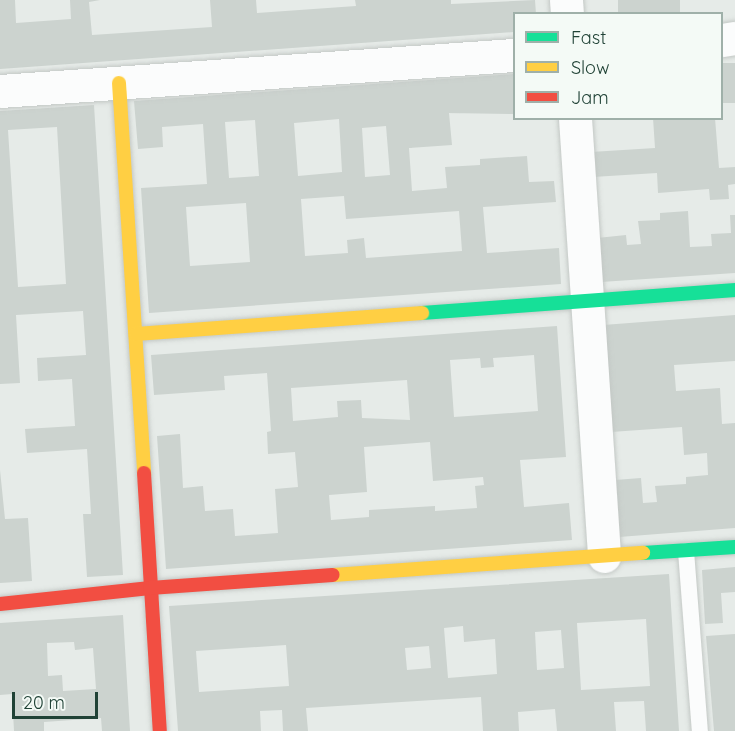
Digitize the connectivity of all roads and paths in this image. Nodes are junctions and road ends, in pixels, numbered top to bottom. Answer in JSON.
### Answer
{"nodes":[{"id":1,"x":513,"y":55,"type":"edge"},
{"id":2,"x":119,"y":83,"type":"junction"},
{"id":3,"x":0,"y":91,"type":"edge"},
{"id":4,"x":574,"y":120,"type":"edge"},
{"id":5,"x":735,"y":290,"type":"edge"},
{"id":6,"x":587,"y":300,"type":"junction"},
{"id":7,"x":136,"y":334,"type":"junction"},
{"id":8,"x":735,"y":547,"type":"edge"},
{"id":9,"x":686,"y":551,"type":"junction"},
{"id":10,"x":604,"y":556,"type":"junction"},
{"id":11,"x":150,"y":588,"type":"junction"},
{"id":12,"x":0,"y":604,"type":"edge"},
{"id":13,"x":160,"y":731,"type":"edge"},
{"id":14,"x":700,"y":731,"type":"edge"}],
"edges":[{"from":1,"to":2,"type":"street"},
{"from":2,"to":3,"type":"street"},
{"from":2,"to":7,"type":"street"},
{"from":4,"to":6,"type":"street"},
{"from":5,"to":6,"type":"street"},
{"from":6,"to":7,"type":"street"},
{"from":6,"to":10,"type":"street"},
{"from":7,"to":11,"type":"street"},
{"from":8,"to":9,"type":"street"},
{"from":9,"to":10,"type":"street"},
{"from":9,"to":14,"type":"lane"},
{"from":10,"to":11,"type":"street"},
{"from":11,"to":12,"type":"street"},
{"from":11,"to":13,"type":"street"}]}
